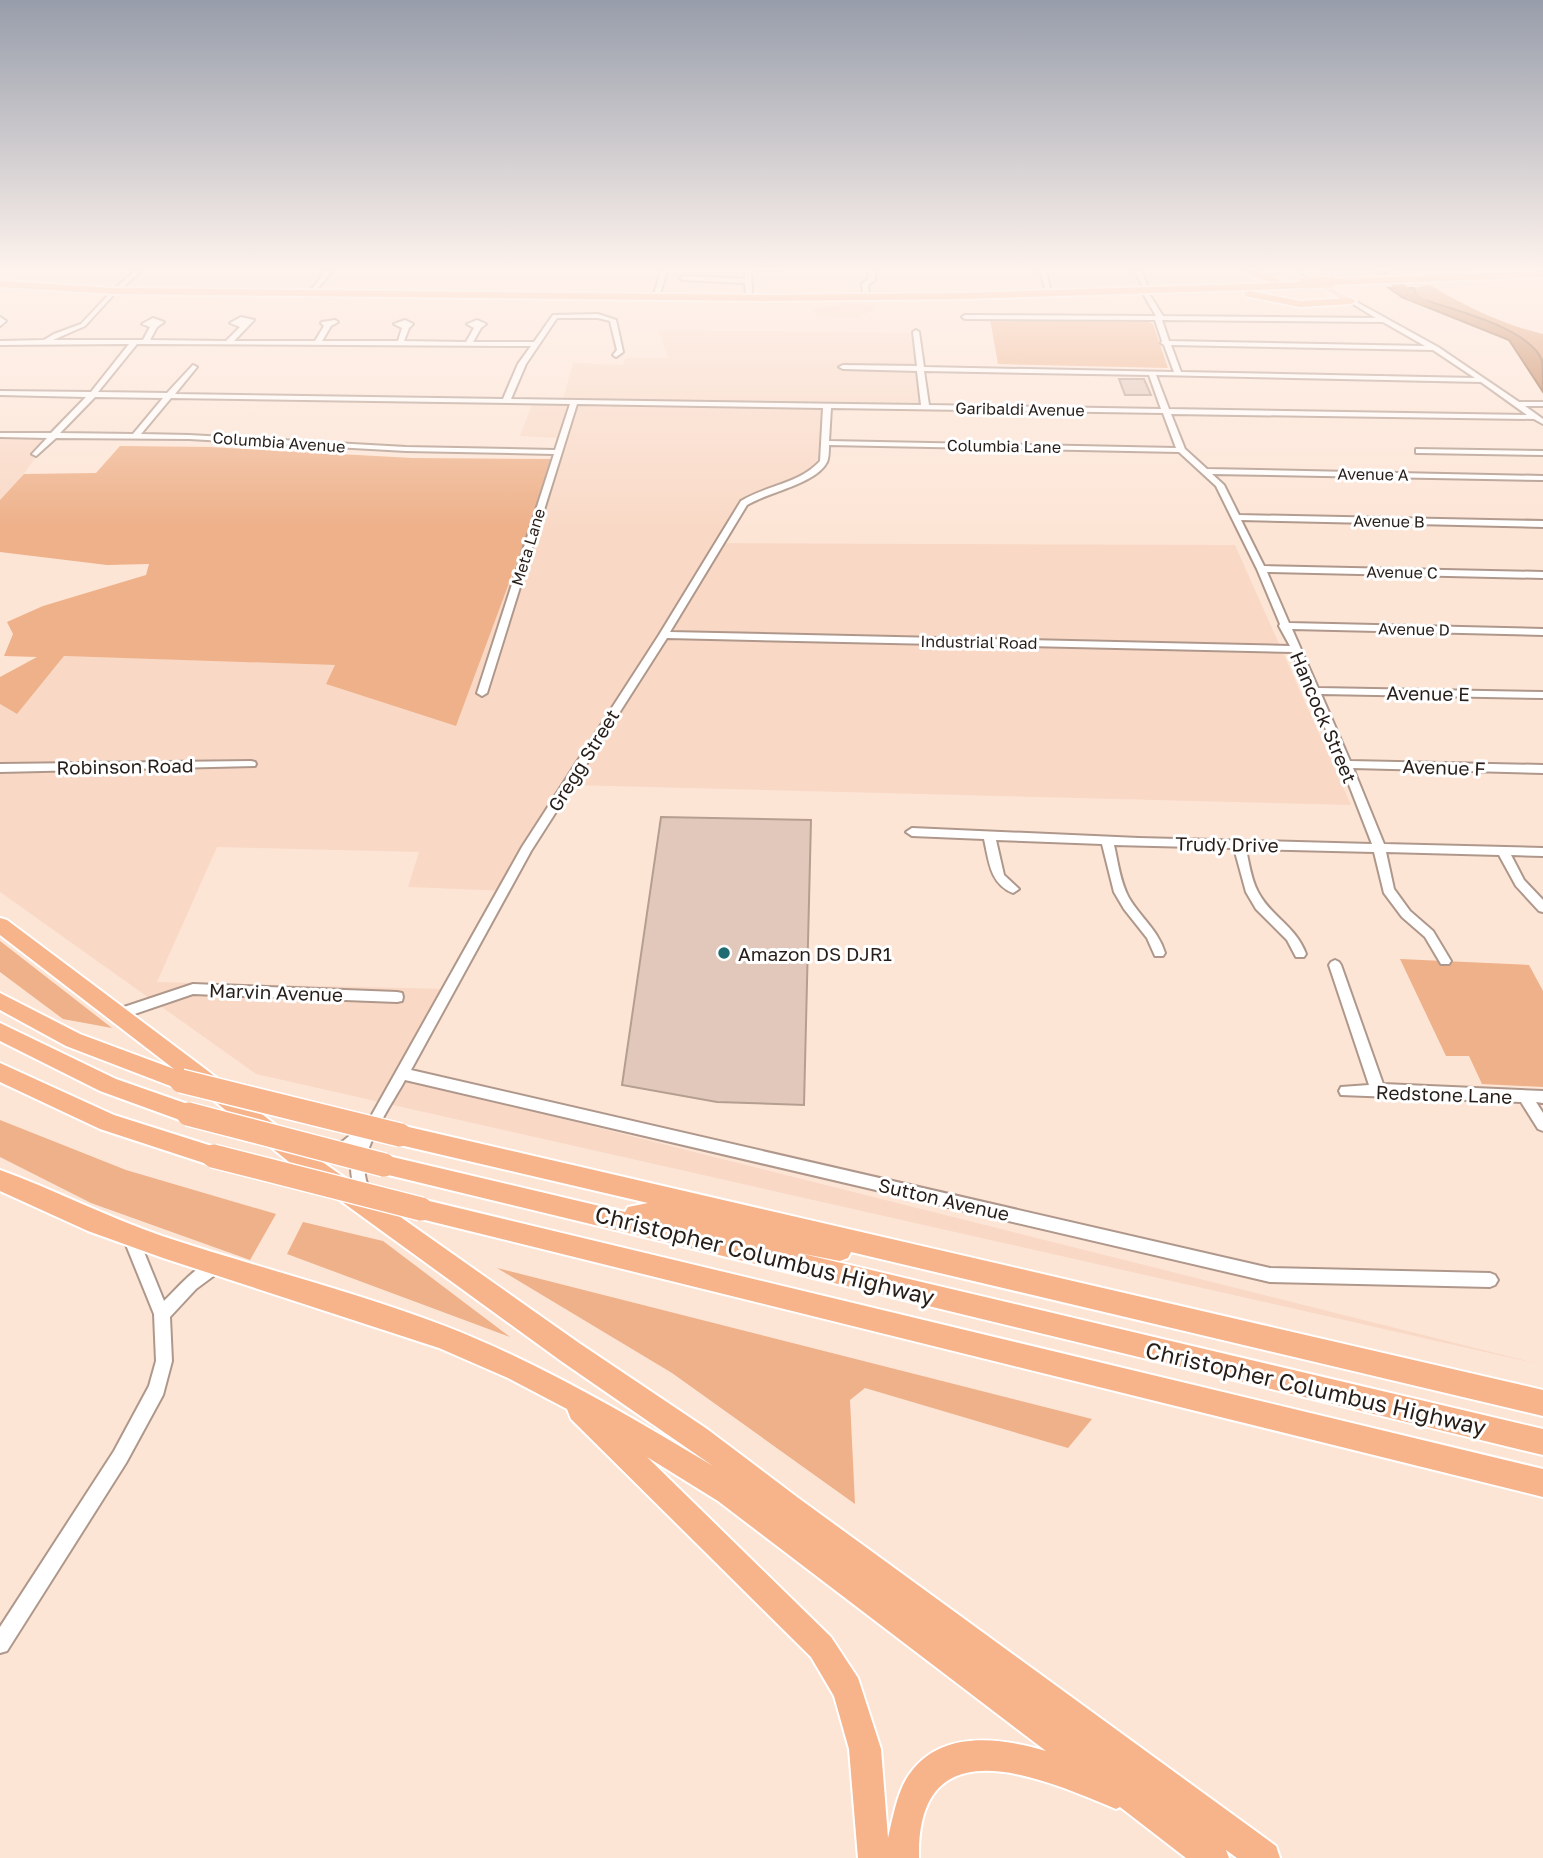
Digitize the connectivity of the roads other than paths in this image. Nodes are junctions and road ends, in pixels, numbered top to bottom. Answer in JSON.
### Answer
{"nodes":[{"id":1,"x":125,"y":355,"type":"edge"},
{"id":2,"x":529,"y":355,"type":"edge"},
{"id":3,"x":919,"y":355,"type":"edge"},
{"id":4,"x":1169,"y":355,"type":"edge"},
{"id":5,"x":1446,"y":355,"type":"edge"},
{"id":6,"x":193,"y":367,"type":"dead end"},
{"id":7,"x":843,"y":367,"type":"dead end"},
{"id":8,"x":921,"y":367,"type":"junction"},
{"id":9,"x":1151,"y":372,"type":"junction"},
{"id":10,"x":1178,"y":373,"type":"junction"},
{"id":11,"x":1484,"y":380,"type":"junction"},
{"id":12,"x":0,"y":393,"type":"edge"},
{"id":13,"x":93,"y":394,"type":"junction"},
{"id":14,"x":169,"y":396,"type":"junction"},
{"id":15,"x":506,"y":401,"type":"junction"},
{"id":16,"x":574,"y":402,"type":"junction"},
{"id":17,"x":1518,"y":404,"type":"junction"},
{"id":18,"x":1543,"y":404,"type":"edge"},
{"id":19,"x":827,"y":406,"type":"junction"},
{"id":20,"x":925,"y":407,"type":"junction"},
{"id":21,"x":1167,"y":412,"type":"junction"},
{"id":22,"x":1539,"y":420,"type":"edge"},
{"id":23,"x":0,"y":435,"type":"edge"},
{"id":24,"x":54,"y":435,"type":"junction"},
{"id":25,"x":135,"y":436,"type":"junction"},
{"id":26,"x":827,"y":443,"type":"junction"},
{"id":27,"x":1181,"y":450,"type":"junction"},
{"id":28,"x":1419,"y":451,"type":"dead end"},
{"id":29,"x":557,"y":452,"type":"junction"},
{"id":30,"x":1543,"y":453,"type":"edge"},
{"id":31,"x":36,"y":454,"type":"dead end"},
{"id":32,"x":1203,"y":471,"type":"junction"},
{"id":33,"x":1543,"y":478,"type":"edge"},
{"id":34,"x":1234,"y":517,"type":"junction"},
{"id":35,"x":1543,"y":524,"type":"edge"},
{"id":36,"x":1261,"y":569,"type":"junction"},
{"id":37,"x":1543,"y":575,"type":"edge"},
{"id":38,"x":1284,"y":626,"type":"junction"},
{"id":39,"x":1543,"y":632,"type":"edge"},
{"id":40,"x":664,"y":635,"type":"junction"},
{"id":41,"x":1295,"y":649,"type":"junction"},
{"id":42,"x":1314,"y":691,"type":"junction"},
{"id":43,"x":482,"y":693,"type":"dead end"},
{"id":44,"x":1543,"y":695,"type":"edge"},
{"id":45,"x":251,"y":764,"type":"dead end"},
{"id":46,"x":1346,"y":764,"type":"junction"},
{"id":47,"x":0,"y":768,"type":"edge"},
{"id":48,"x":1543,"y":769,"type":"edge"},
{"id":49,"x":912,"y":832,"type":"dead end"},
{"id":50,"x":989,"y":835,"type":"junction"},
{"id":51,"x":1107,"y":840,"type":"junction"},
{"id":52,"x":1239,"y":844,"type":"junction"},
{"id":53,"x":1378,"y":847,"type":"junction"},
{"id":54,"x":1503,"y":851,"type":"junction"},
{"id":55,"x":1543,"y":852,"type":"edge"},
{"id":56,"x":1013,"y":889,"type":"dead end"},
{"id":57,"x":1543,"y":908,"type":"edge"},
{"id":58,"x":0,"y":925,"type":"edge"},
{"id":59,"x":1159,"y":953,"type":"dead end"},
{"id":60,"x":1300,"y":954,"type":"dead end"},
{"id":61,"x":1445,"y":961,"type":"dead end"},
{"id":62,"x":1335,"y":965,"type":"dead end"},
{"id":63,"x":397,"y":997,"type":"dead end"},
{"id":64,"x":0,"y":1001,"type":"edge"},
{"id":65,"x":117,"y":1015,"type":"junction"},
{"id":66,"x":0,"y":1031,"type":"edge"},
{"id":67,"x":0,"y":1073,"type":"edge"},
{"id":68,"x":404,"y":1074,"type":"junction"},
{"id":69,"x":1378,"y":1090,"type":"junction"},
{"id":70,"x":1346,"y":1091,"type":"dead end"},
{"id":71,"x":1525,"y":1097,"type":"junction"},
{"id":72,"x":1543,"y":1097,"type":"edge"},
{"id":73,"x":376,"y":1120,"type":"junction"},
{"id":74,"x":1543,"y":1125,"type":"edge"},
{"id":75,"x":296,"y":1155,"type":"junction"},
{"id":76,"x":0,"y":1180,"type":"edge"},
{"id":77,"x":373,"y":1211,"type":"junction"},
{"id":78,"x":596,"y":1214,"type":"junction"},
{"id":79,"x":130,"y":1235,"type":"junction"},
{"id":80,"x":218,"y":1264,"type":"junction"},
{"id":81,"x":974,"y":1270,"type":"junction"},
{"id":82,"x":1490,"y":1280,"type":"dead end"},
{"id":83,"x":162,"y":1314,"type":"junction"},
{"id":84,"x":561,"y":1392,"type":"junction"},
{"id":85,"x":1543,"y":1403,"type":"edge"},
{"id":86,"x":1543,"y":1442,"type":"edge"},
{"id":87,"x":1543,"y":1483,"type":"edge"},
{"id":88,"x":0,"y":1644,"type":"edge"},
{"id":89,"x":1141,"y":1803,"type":"junction"},
{"id":90,"x":874,"y":1858,"type":"edge"},
{"id":91,"x":903,"y":1858,"type":"edge"},
{"id":92,"x":1213,"y":1858,"type":"edge"},
{"id":93,"x":1264,"y":1858,"type":"edge"}],
"edges":[{"from":1,"to":13,"type":"street"},
{"from":2,"to":15,"type":"street"},
{"from":3,"to":8,"type":"street"},
{"from":4,"to":10,"type":"street"},
{"from":5,"to":11,"type":"street"},
{"from":6,"to":14,"type":"street"},
{"from":7,"to":8,"type":"street"},
{"from":8,"to":9,"type":"street"},
{"from":8,"to":20,"type":"street"},
{"from":9,"to":10,"type":"street"},
{"from":9,"to":21,"type":"street"},
{"from":10,"to":11,"type":"street"},
{"from":11,"to":17,"type":"street"},
{"from":12,"to":13,"type":"street","name":"Garibaldi Avenue"},
{"from":13,"to":14,"type":"street","name":"Garibaldi Avenue"},
{"from":13,"to":24,"type":"street"},
{"from":14,"to":15,"type":"street","name":"Garibaldi Avenue"},
{"from":14,"to":25,"type":"street"},
{"from":15,"to":16,"type":"street","name":"Garibaldi Avenue"},
{"from":16,"to":19,"type":"street","name":"Garibaldi Avenue"},
{"from":16,"to":29,"type":"street","name":"Meta Lane"},
{"from":17,"to":18,"type":"street"},
{"from":17,"to":22,"type":"street"},
{"from":19,"to":20,"type":"street","name":"Garibaldi Avenue"},
{"from":19,"to":26,"type":"street"},
{"from":20,"to":21,"type":"street","name":"Garibaldi Avenue"},
{"from":21,"to":22,"type":"street","name":"Garibaldi Avenue"},
{"from":21,"to":27,"type":"street"},
{"from":23,"to":24,"type":"street","name":"Columbia Avenue"},
{"from":24,"to":25,"type":"street","name":"Columbia Avenue"},
{"from":24,"to":31,"type":"street"},
{"from":25,"to":29,"type":"street","name":"Columbia Avenue"},
{"from":26,"to":27,"type":"street","name":"Columbia Lane"},
{"from":26,"to":40,"type":"street","name":"Gregg Street"},
{"from":27,"to":32,"type":"street","name":"Hancock Street"},
{"from":28,"to":30,"type":"street"},
{"from":29,"to":43,"type":"street","name":"Meta Lane"},
{"from":32,"to":33,"type":"street","name":"Avenue A"},
{"from":32,"to":34,"type":"street","name":"Hancock Street"},
{"from":34,"to":35,"type":"street","name":"Avenue B"},
{"from":34,"to":36,"type":"street","name":"Hancock Street"},
{"from":36,"to":37,"type":"street","name":"Avenue C"},
{"from":36,"to":38,"type":"street","name":"Hancock Street"},
{"from":38,"to":39,"type":"street","name":"Avenue D"},
{"from":38,"to":41,"type":"street","name":"Hancock Street"},
{"from":40,"to":41,"type":"street","name":"Industrial Road"},
{"from":40,"to":68,"type":"street","name":"Gregg Street"},
{"from":41,"to":42,"type":"street","name":"Hancock Street"},
{"from":42,"to":44,"type":"street","name":"Avenue E"},
{"from":42,"to":46,"type":"street","name":"Hancock Street"},
{"from":45,"to":47,"type":"street","name":"Robinson Road"},
{"from":46,"to":48,"type":"street","name":"Avenue F"},
{"from":46,"to":53,"type":"street","name":"Hancock Street"},
{"from":49,"to":50,"type":"street","name":"Trudy Drive"},
{"from":50,"to":51,"type":"street","name":"Trudy Drive"},
{"from":50,"to":56,"type":"street"},
{"from":51,"to":52,"type":"street","name":"Trudy Drive"},
{"from":51,"to":59,"type":"street"},
{"from":52,"to":53,"type":"street","name":"Trudy Drive"},
{"from":52,"to":60,"type":"street"},
{"from":53,"to":54,"type":"street","name":"Trudy Drive"},
{"from":53,"to":61,"type":"street","name":"Hancock Street"},
{"from":54,"to":55,"type":"street","name":"Trudy Drive"},
{"from":54,"to":57,"type":"street"},
{"from":58,"to":65,"type":"highway"},
{"from":62,"to":69,"type":"street"},
{"from":63,"to":65,"type":"street","name":"Marvin Avenue"},
{"from":64,"to":81,"type":"highway","name":"Christopher Columbus Highway","bridge":true},
{"from":65,"to":75,"type":"highway"},
{"from":66,"to":78,"type":"highway","name":"Christopher Columbus Highway","bridge":true},
{"from":67,"to":87,"type":"highway","name":"Christopher Columbus Highway","bridge":true},
{"from":68,"to":73,"type":"street","name":"Gregg Street"},
{"from":68,"to":82,"type":"street","name":"Sutton Avenue"},
{"from":69,"to":70,"type":"street","name":"Redstone Lane"},
{"from":69,"to":71,"type":"street","name":"Redstone Lane"},
{"from":71,"to":72,"type":"street","name":"Redstone Lane"},
{"from":71,"to":74,"type":"street"},
{"from":73,"to":75,"type":"street","name":"Gregg Street"},
{"from":73,"to":77,"type":"street","name":"Gregg Street"},
{"from":75,"to":77,"type":"highway"},
{"from":76,"to":79,"type":"highway"},
{"from":77,"to":93,"type":"highway"},
{"from":78,"to":81,"type":"highway"},
{"from":78,"to":86,"type":"highway","name":"Christopher Columbus Highway"},
{"from":79,"to":80,"type":"highway"},
{"from":79,"to":83,"type":"street"},
{"from":80,"to":83,"type":"street"},
{"from":80,"to":84,"type":"highway"},
{"from":81,"to":85,"type":"highway","name":"Christopher Columbus Highway"},
{"from":83,"to":88,"type":"street"},
{"from":84,"to":89,"type":"highway"},
{"from":84,"to":90,"type":"highway"},
{"from":89,"to":91,"type":"highway"},
{"from":89,"to":92,"type":"highway"}]}
